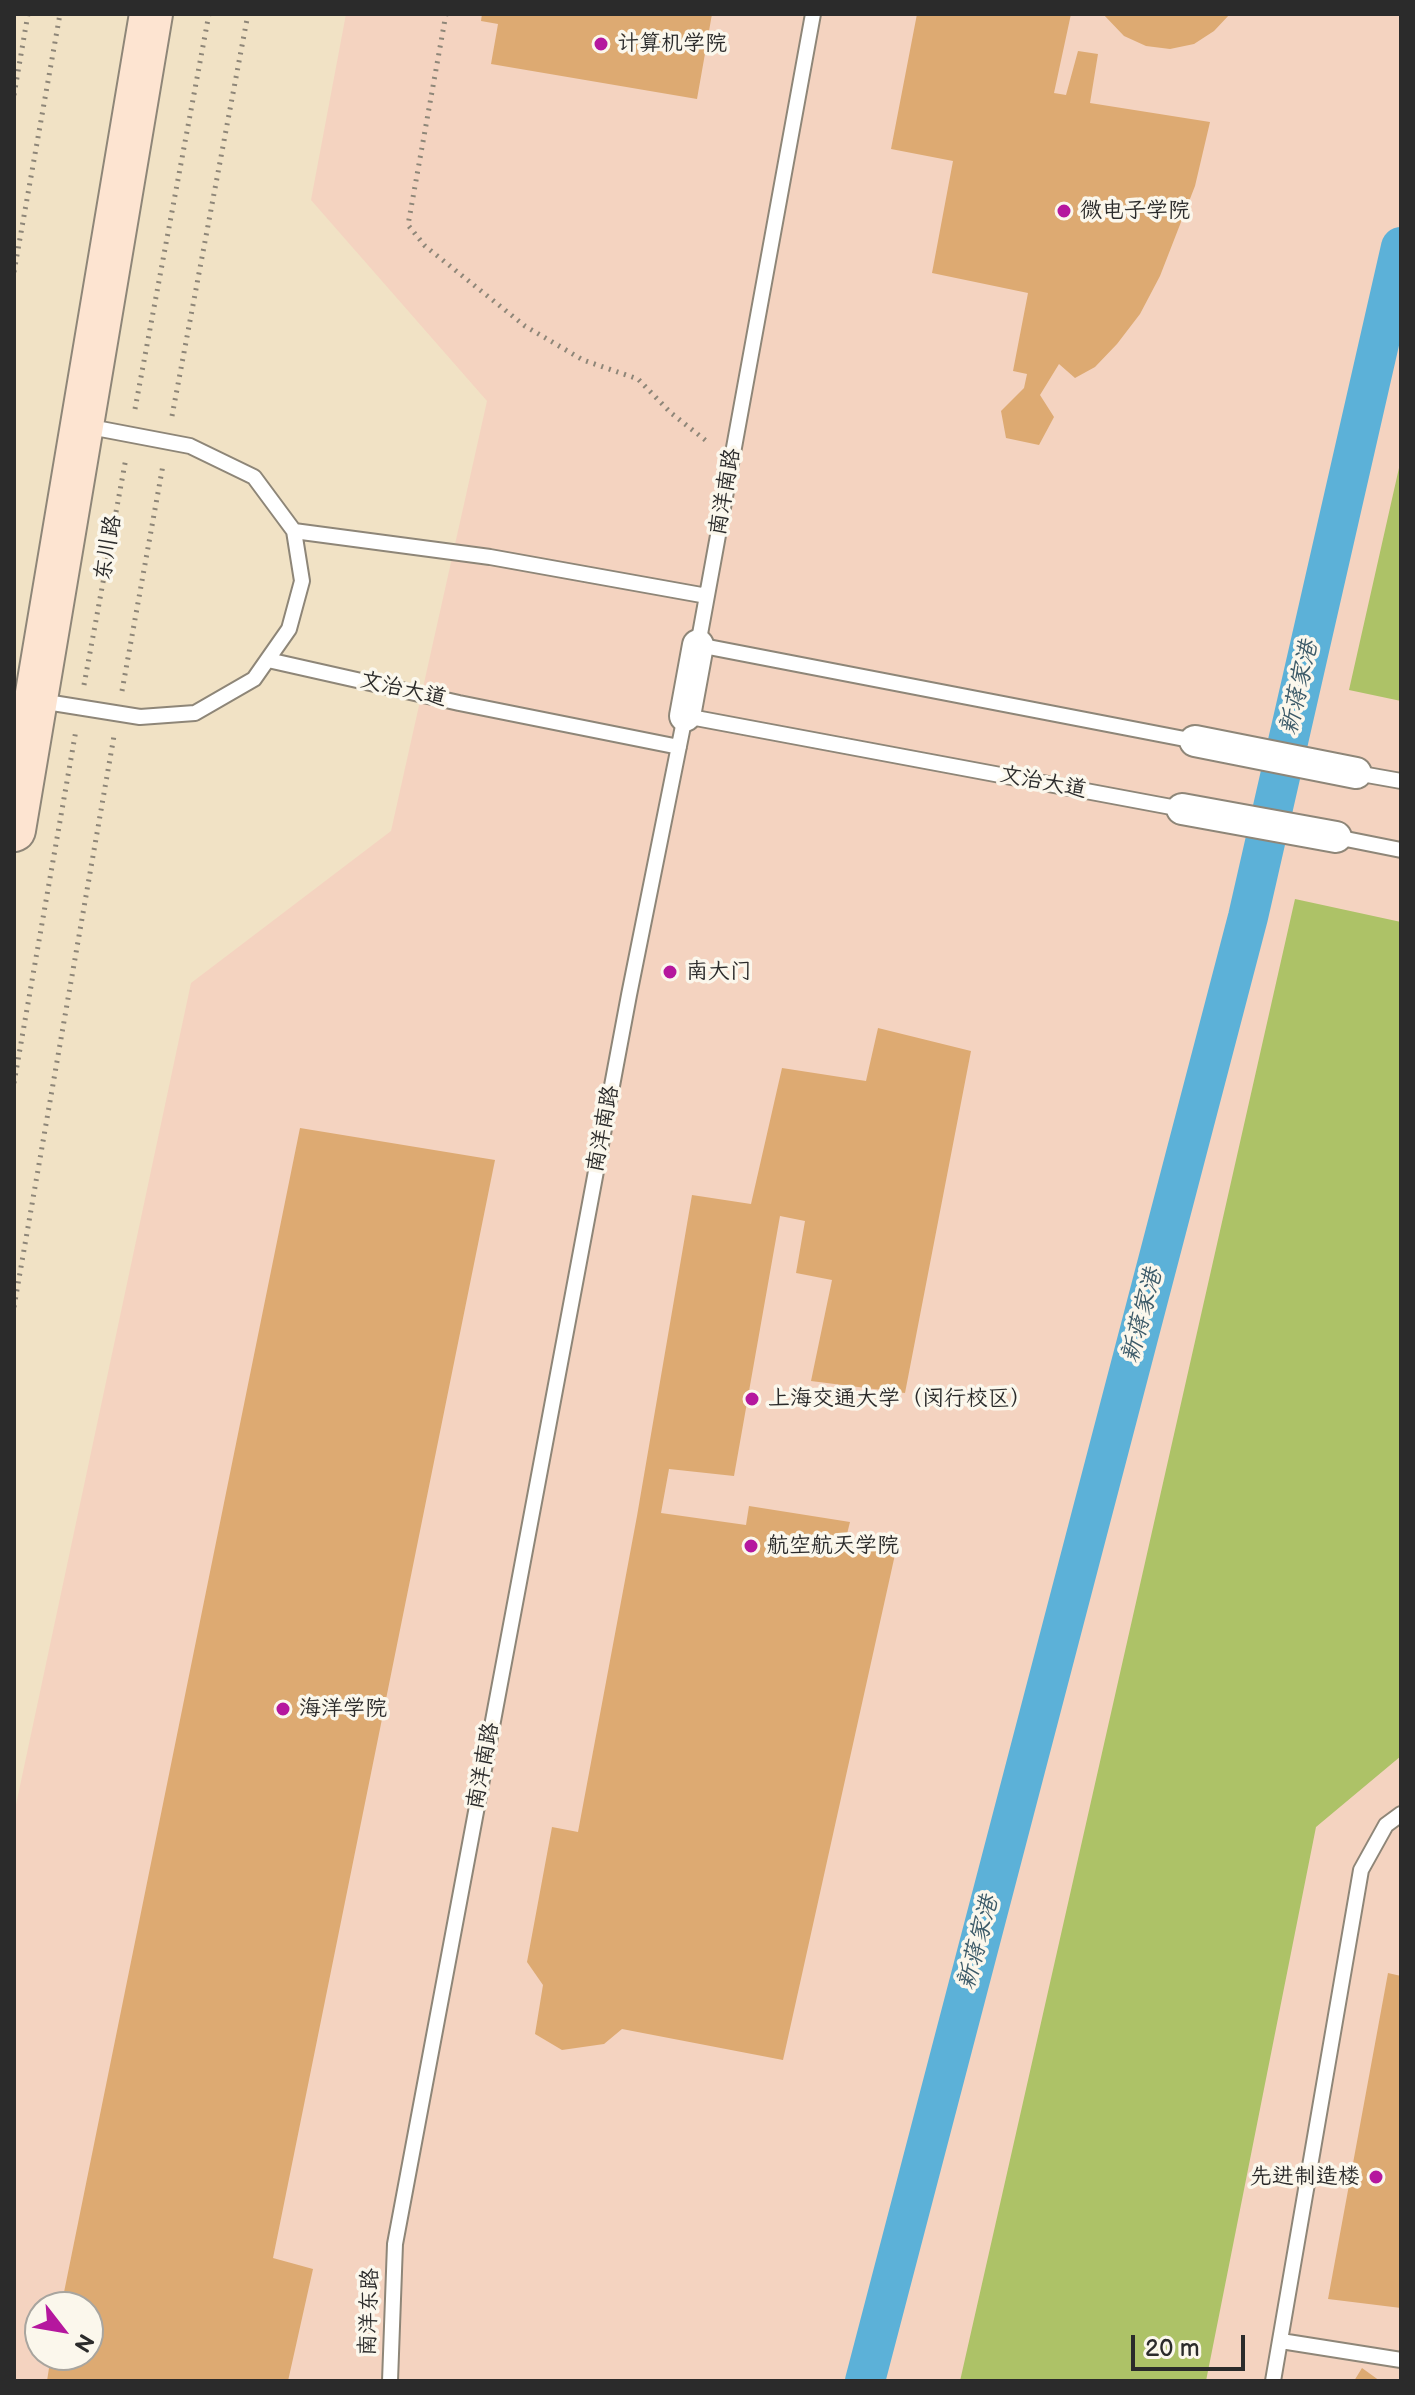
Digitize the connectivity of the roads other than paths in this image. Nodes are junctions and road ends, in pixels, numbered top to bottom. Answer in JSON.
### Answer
{"nodes":[{"id":1,"x":151,"y":14,"type":"edge"},
{"id":2,"x":813,"y":14,"type":"edge"},
{"id":3,"x":83,"y":426,"type":"junction"},
{"id":4,"x":294,"y":531,"type":"junction"},
{"id":5,"x":707,"y":596,"type":"junction"},
{"id":6,"x":698,"y":645,"type":"junction"},
{"id":7,"x":268,"y":660,"type":"junction"},
{"id":8,"x":36,"y":700,"type":"junction"},
{"id":9,"x":685,"y":716,"type":"junction"},
{"id":10,"x":1195,"y":741,"type":"joint"},
{"id":11,"x":679,"y":747,"type":"junction"},
{"id":12,"x":1356,"y":773,"type":"joint"},
{"id":13,"x":1401,"y":781,"type":"edge"},
{"id":14,"x":1182,"y":809,"type":"joint"},
{"id":15,"x":14,"y":830,"type":"edge"},
{"id":16,"x":1336,"y":837,"type":"joint"},
{"id":17,"x":1401,"y":850,"type":"edge"},
{"id":18,"x":1401,"y":1814,"type":"edge"},
{"id":19,"x":395,"y":2244,"type":"joint"},
{"id":20,"x":1281,"y":2341,"type":"junction"},
{"id":21,"x":1401,"y":2360,"type":"edge"},
{"id":22,"x":390,"y":2381,"type":"edge"},
{"id":23,"x":1273,"y":2381,"type":"edge"}],
"edges":[{"from":1,"to":3,"type":"main road","name":"东川路"},
{"from":2,"to":5,"type":"lane","name":"南洋南路"},
{"from":3,"to":4,"type":"lane"},
{"from":3,"to":8,"type":"main road","name":"东川路"},
{"from":4,"to":5,"type":"lane"},
{"from":4,"to":7,"type":"lane"},
{"from":5,"to":6,"type":"lane","name":"南洋南路"},
{"from":6,"to":9,"type":"street","name":"南洋南路"},
{"from":6,"to":10,"type":"lane"},
{"from":7,"to":8,"type":"lane"},
{"from":7,"to":11,"type":"lane","name":"文治大道"},
{"from":8,"to":15,"type":"main road","name":"东川路"},
{"from":9,"to":11,"type":"lane","name":"南洋南路"},
{"from":9,"to":14,"type":"lane","name":"文治大道"},
{"from":10,"to":12,"type":"street"},
{"from":11,"to":19,"type":"lane","name":"南洋南路"},
{"from":12,"to":13,"type":"lane"},
{"from":14,"to":16,"type":"street","name":"文治大道"},
{"from":16,"to":17,"type":"lane","name":"文治大道"},
{"from":18,"to":20,"type":"lane"},
{"from":19,"to":22,"type":"lane","name":"南洋东路"},
{"from":20,"to":21,"type":"lane"},
{"from":20,"to":23,"type":"lane"}]}
